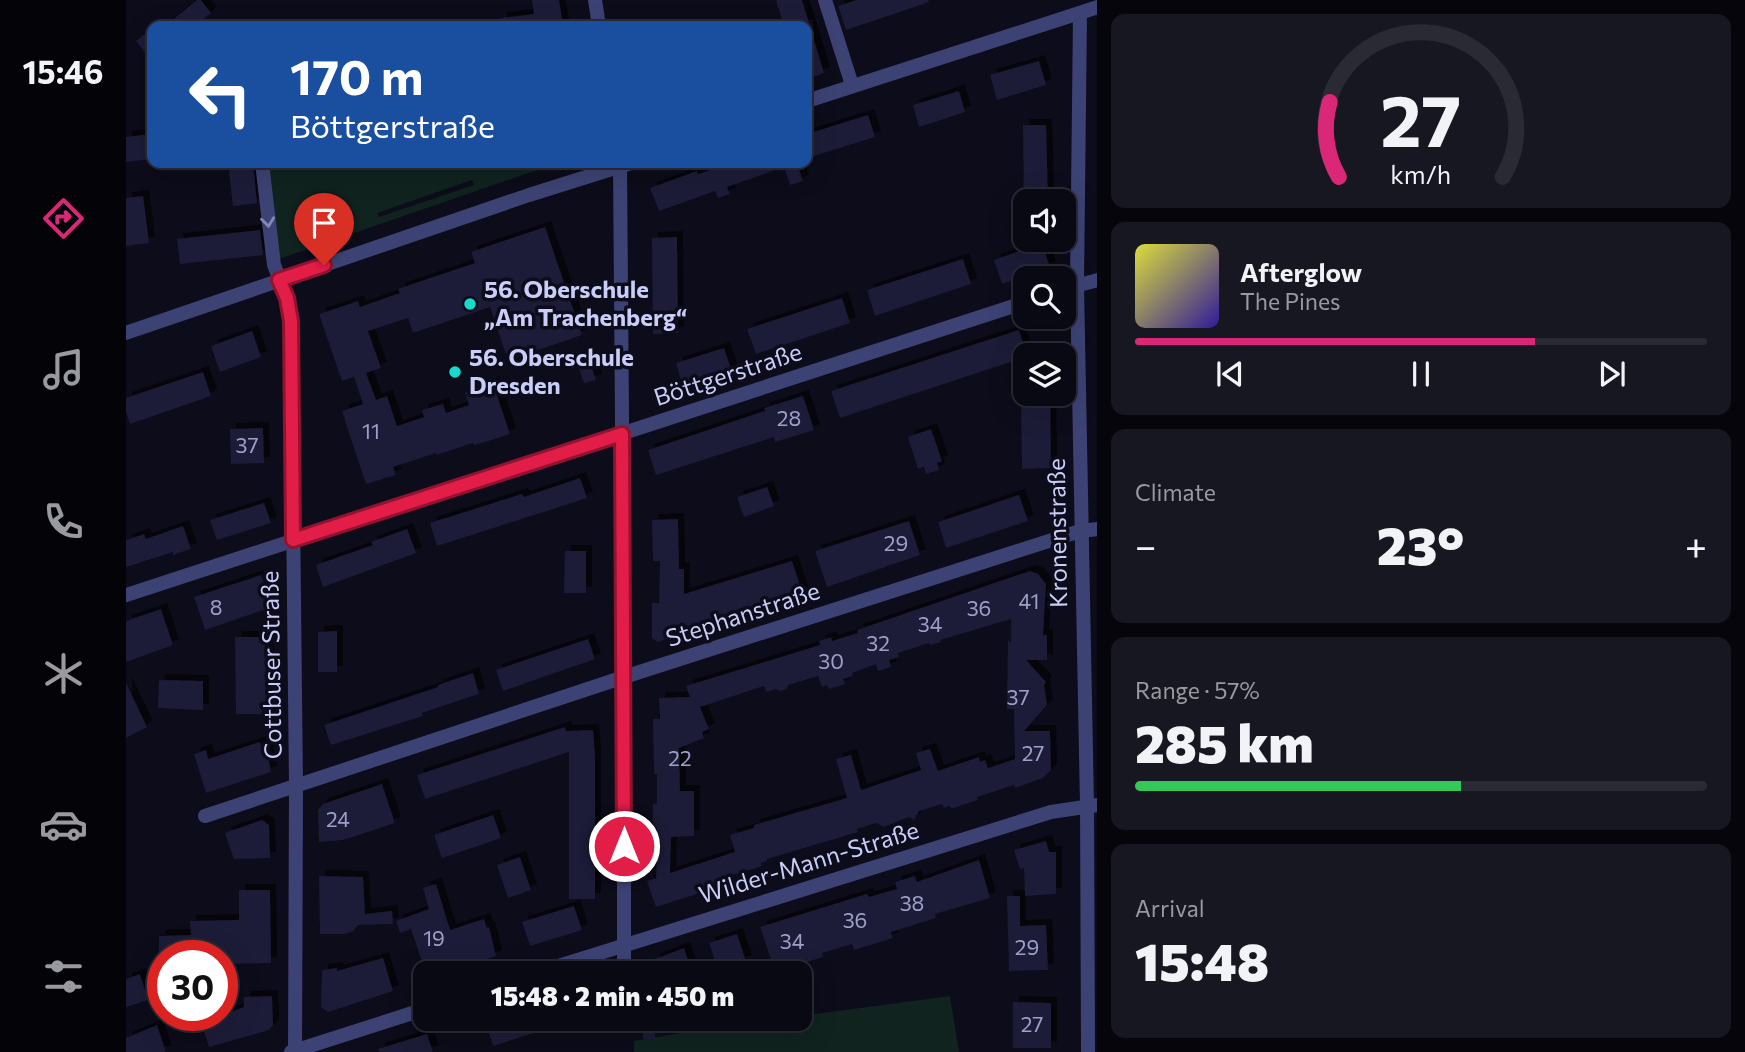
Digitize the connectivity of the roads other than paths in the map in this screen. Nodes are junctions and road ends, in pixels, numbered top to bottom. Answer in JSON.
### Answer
{"nodes":[{"id":1,"x":594,"y":0,"type":"edge"},
{"id":2,"x":825,"y":0,"type":"edge"},
{"id":3,"x":1097,"y":7,"type":"edge"},
{"id":4,"x":1080,"y":13,"type":"junction"},
{"id":5,"x":598,"y":21,"type":"edge"},
{"id":6,"x":852,"y":85,"type":"junction"},
{"id":7,"x":812,"y":99,"type":"edge"},
{"id":8,"x":263,"y":168,"type":"edge"},
{"id":9,"x":612,"y":168,"type":"edge"},
{"id":10,"x":624,"y":168,"type":"edge"},
{"id":11,"x":1072,"y":266,"type":"edge"},
{"id":12,"x":279,"y":280,"type":"junction"},
{"id":13,"x":1097,"y":280,"type":"edge"},
{"id":14,"x":1076,"y":286,"type":"edge"},
{"id":15,"x":1013,"y":306,"type":"edge"},
{"id":16,"x":1073,"y":329,"type":"edge"},
{"id":17,"x":126,"y":333,"type":"edge"},
{"id":18,"x":622,"y":434,"type":"junction"},
{"id":19,"x":1097,"y":528,"type":"edge"},
{"id":20,"x":1080,"y":531,"type":"junction"},
{"id":21,"x":293,"y":540,"type":"junction"},
{"id":22,"x":126,"y":595,"type":"edge"},
{"id":23,"x":624,"y":677,"type":"junction"},
{"id":24,"x":296,"y":786,"type":"junction"},
{"id":25,"x":1092,"y":805,"type":"edge"},
{"id":26,"x":205,"y":816,"type":"dead end"},
{"id":27,"x":624,"y":945,"type":"junction"},
{"id":28,"x":574,"y":961,"type":"edge"},
{"id":29,"x":624,"y":961,"type":"edge"},
{"id":30,"x":413,"y":1013,"type":"edge"},
{"id":31,"x":294,"y":1052,"type":"edge"},
{"id":32,"x":1088,"y":1052,"type":"edge"}],
"edges":[{"from":1,"to":5,"type":"street"},
{"from":2,"to":6,"type":"street"},
{"from":3,"to":4,"type":"street"},
{"from":4,"to":6,"type":"street"},
{"from":4,"to":11,"type":"street","name":"Kronenstraße"},
{"from":6,"to":7,"type":"street"},
{"from":8,"to":12,"type":"street","name":"Cottbuser Straße","one_way":true},
{"from":9,"to":12,"type":"street"},
{"from":10,"to":18,"type":"street"},
{"from":12,"to":17,"type":"street"},
{"from":12,"to":21,"type":"street","name":"Cottbuser Straße"},
{"from":13,"to":14,"type":"street"},
{"from":15,"to":18,"type":"street","name":"Böttgerstraße"},
{"from":16,"to":20,"type":"street","name":"Kronenstraße"},
{"from":18,"to":21,"type":"street","name":"Böttgerstraße"},
{"from":18,"to":23,"type":"street"},
{"from":19,"to":20,"type":"street","name":"Stephanstraße"},
{"from":20,"to":23,"type":"street","name":"Stephanstraße"},
{"from":20,"to":25,"type":"street","name":"Kronenstraße"},
{"from":21,"to":22,"type":"street","name":"Böttgerstraße"},
{"from":21,"to":24,"type":"street","name":"Cottbuser Straße"},
{"from":23,"to":24,"type":"street","name":"Stephanstraße"},
{"from":23,"to":27,"type":"street"},
{"from":24,"to":26,"type":"street","name":"Stephanstraße"},
{"from":24,"to":31,"type":"street","name":"Cottbuser Straße"},
{"from":25,"to":27,"type":"street","name":"Wilder-Mann-Straße"},
{"from":25,"to":32,"type":"street","name":"Kronenstraße"},
{"from":27,"to":28,"type":"street","name":"Wilder-Mann-Straße"},
{"from":27,"to":29,"type":"street"},
{"from":30,"to":31,"type":"street"}]}
